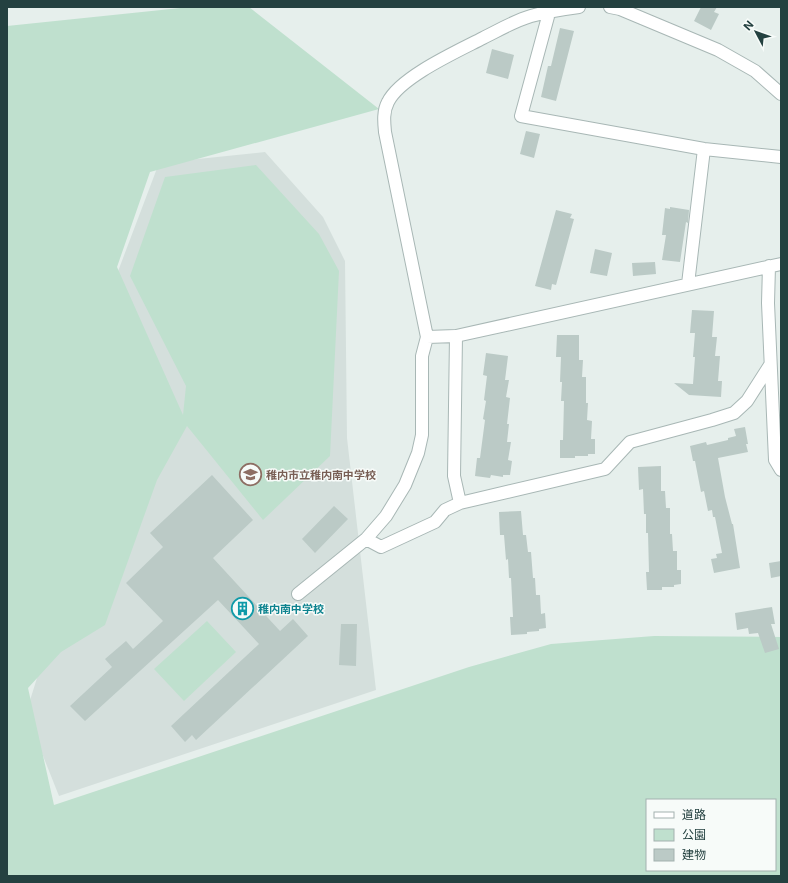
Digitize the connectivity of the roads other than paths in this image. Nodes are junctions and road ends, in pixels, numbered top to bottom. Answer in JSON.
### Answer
{"nodes":[{"id":1,"x":579,"y":7,"type":"edge"},
{"id":2,"x":610,"y":7,"type":"edge"},
{"id":3,"x":549,"y":13,"type":"junction"},
{"id":4,"x":781,"y":94,"type":"edge"},
{"id":5,"x":704,"y":149,"type":"junction"},
{"id":6,"x":781,"y":157,"type":"edge"},
{"id":7,"x":775,"y":265,"type":"edge"},
{"id":8,"x":688,"y":284,"type":"junction"},
{"id":9,"x":456,"y":336,"type":"junction"},
{"id":10,"x":427,"y":337,"type":"junction"},
{"id":11,"x":770,"y":365,"type":"junction"},
{"id":12,"x":781,"y":470,"type":"edge"},
{"id":13,"x":460,"y":503,"type":"junction"},
{"id":14,"x":366,"y":539,"type":"junction"},
{"id":15,"x":298,"y":594,"type":"dead end"}],
"edges":[{"from":1,"to":3,"type":"street"},
{"from":2,"to":4,"type":"street"},
{"from":3,"to":5,"type":"street"},
{"from":3,"to":10,"type":"street"},
{"from":5,"to":6,"type":"street"},
{"from":5,"to":8,"type":"street"},
{"from":7,"to":8,"type":"street"},
{"from":7,"to":11,"type":"street"},
{"from":8,"to":9,"type":"street"},
{"from":9,"to":10,"type":"street"},
{"from":9,"to":13,"type":"street"},
{"from":10,"to":14,"type":"street"},
{"from":11,"to":12,"type":"street"},
{"from":11,"to":13,"type":"street"},
{"from":13,"to":14,"type":"street"},
{"from":14,"to":15,"type":"street"}]}
